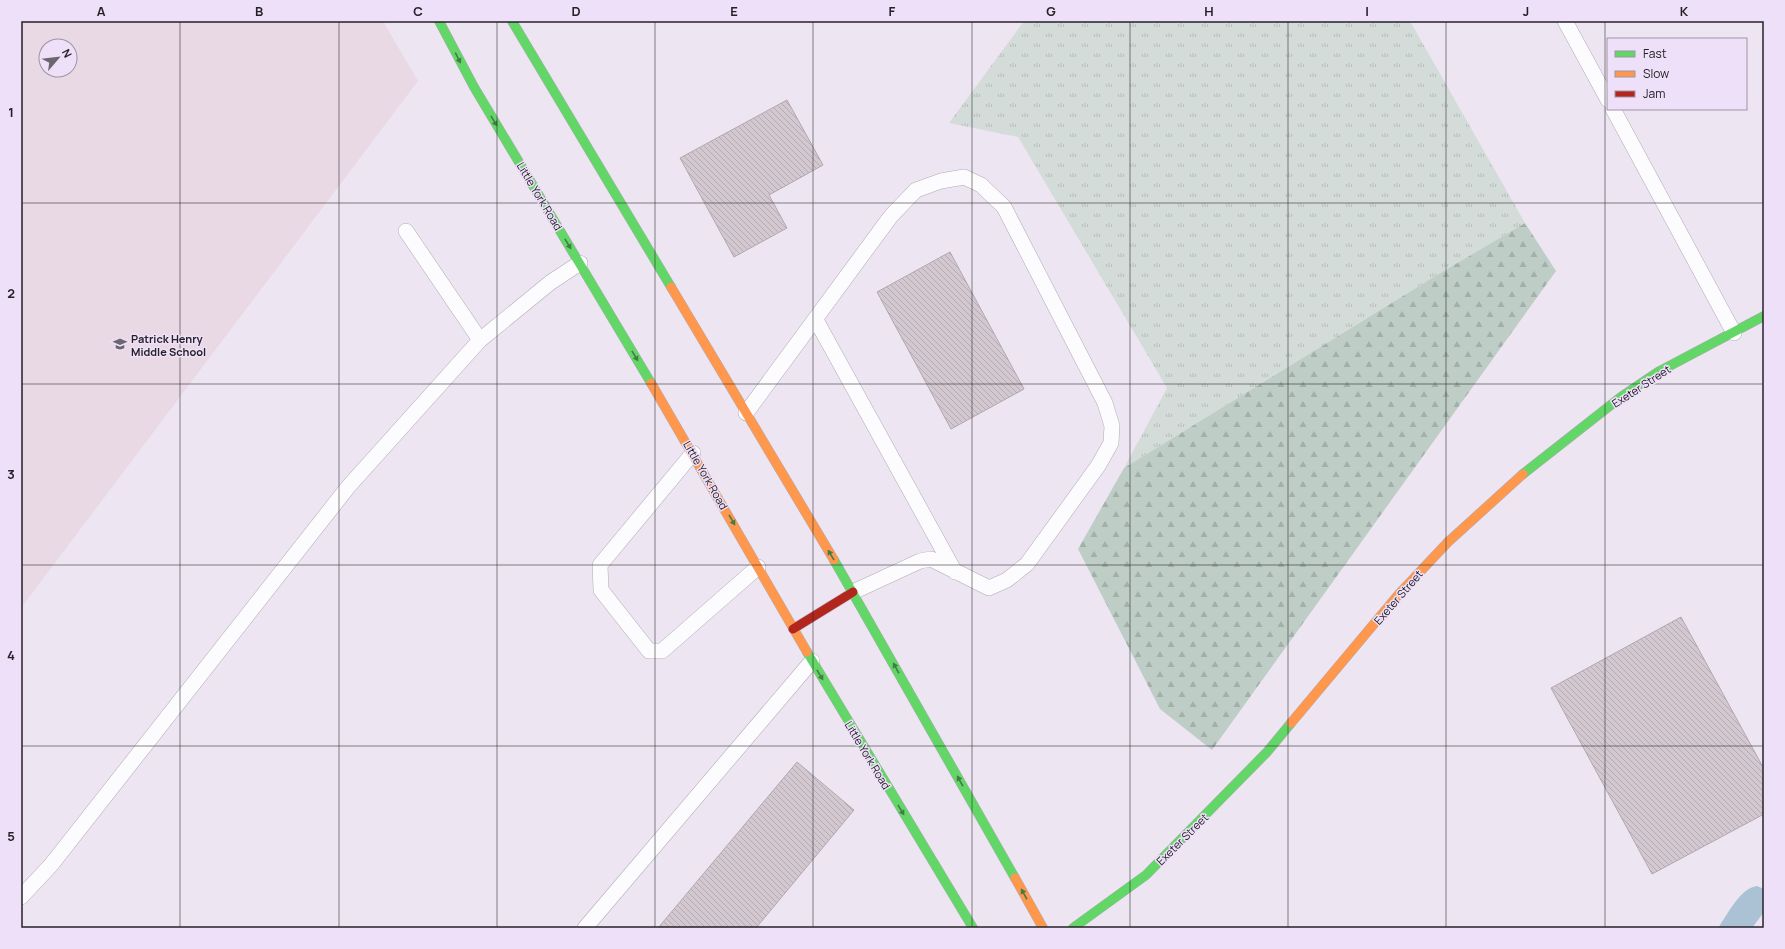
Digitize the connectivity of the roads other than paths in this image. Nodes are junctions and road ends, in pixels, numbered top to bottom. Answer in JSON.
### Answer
{"nodes":[{"id":1,"x":512,"y":21,"type":"edge"},
{"id":2,"x":1565,"y":21,"type":"edge"},
{"id":3,"x":444,"y":24,"type":"edge"},
{"id":4,"x":1607,"y":98,"type":"edge"},
{"id":5,"x":1614,"y":110,"type":"edge"},
{"id":6,"x":406,"y":231,"type":"dead end"},
{"id":7,"x":580,"y":263,"type":"junction"},
{"id":8,"x":1764,"y":316,"type":"edge"},
{"id":9,"x":816,"y":320,"type":"junction"},
{"id":10,"x":1734,"y":333,"type":"junction"},
{"id":11,"x":480,"y":340,"type":"junction"},
{"id":12,"x":746,"y":413,"type":"junction"},
{"id":13,"x":693,"y":453,"type":"junction"},
{"id":14,"x":758,"y":567,"type":"junction"},
{"id":15,"x":955,"y":572,"type":"junction"},
{"id":16,"x":853,"y":592,"type":"junction"},
{"id":17,"x":793,"y":629,"type":"junction"},
{"id":18,"x":812,"y":661,"type":"junction"},
{"id":19,"x":21,"y":897,"type":"edge"},
{"id":20,"x":585,"y":928,"type":"edge"},
{"id":21,"x":972,"y":928,"type":"edge"},
{"id":22,"x":1043,"y":928,"type":"edge"},
{"id":23,"x":1073,"y":928,"type":"edge"}],
"edges":[{"from":1,"to":12,"type":"main road"},
{"from":2,"to":4,"type":"lane"},
{"from":3,"to":7,"type":"main road","name":"Little York Road","one_way":true},
{"from":5,"to":10,"type":"lane"},
{"from":6,"to":11,"type":"lane"},
{"from":7,"to":11,"type":"lane"},
{"from":7,"to":13,"type":"main road","name":"Little York Road","one_way":true},
{"from":8,"to":10,"type":"main road","name":"Exeter Street"},
{"from":9,"to":12,"type":"lane"},
{"from":9,"to":15,"type":"lane"},
{"from":9,"to":15,"type":"lane"},
{"from":10,"to":23,"type":"main road","name":"Exeter Street"},
{"from":11,"to":19,"type":"lane"},
{"from":16,"to":12,"type":"main road","one_way":true},
{"from":13,"to":14,"type":"main road","name":"Little York Road","one_way":true},
{"from":13,"to":14,"type":"lane"},
{"from":14,"to":17,"type":"main road","name":"Little York Road"},
{"from":15,"to":16,"type":"lane"},
{"from":16,"to":17,"type":"main road"},
{"from":22,"to":16,"type":"main road","one_way":true},
{"from":17,"to":18,"type":"main road","name":"Little York Road"},
{"from":18,"to":20,"type":"lane"},
{"from":18,"to":21,"type":"main road","name":"Little York Road","one_way":true}]}
